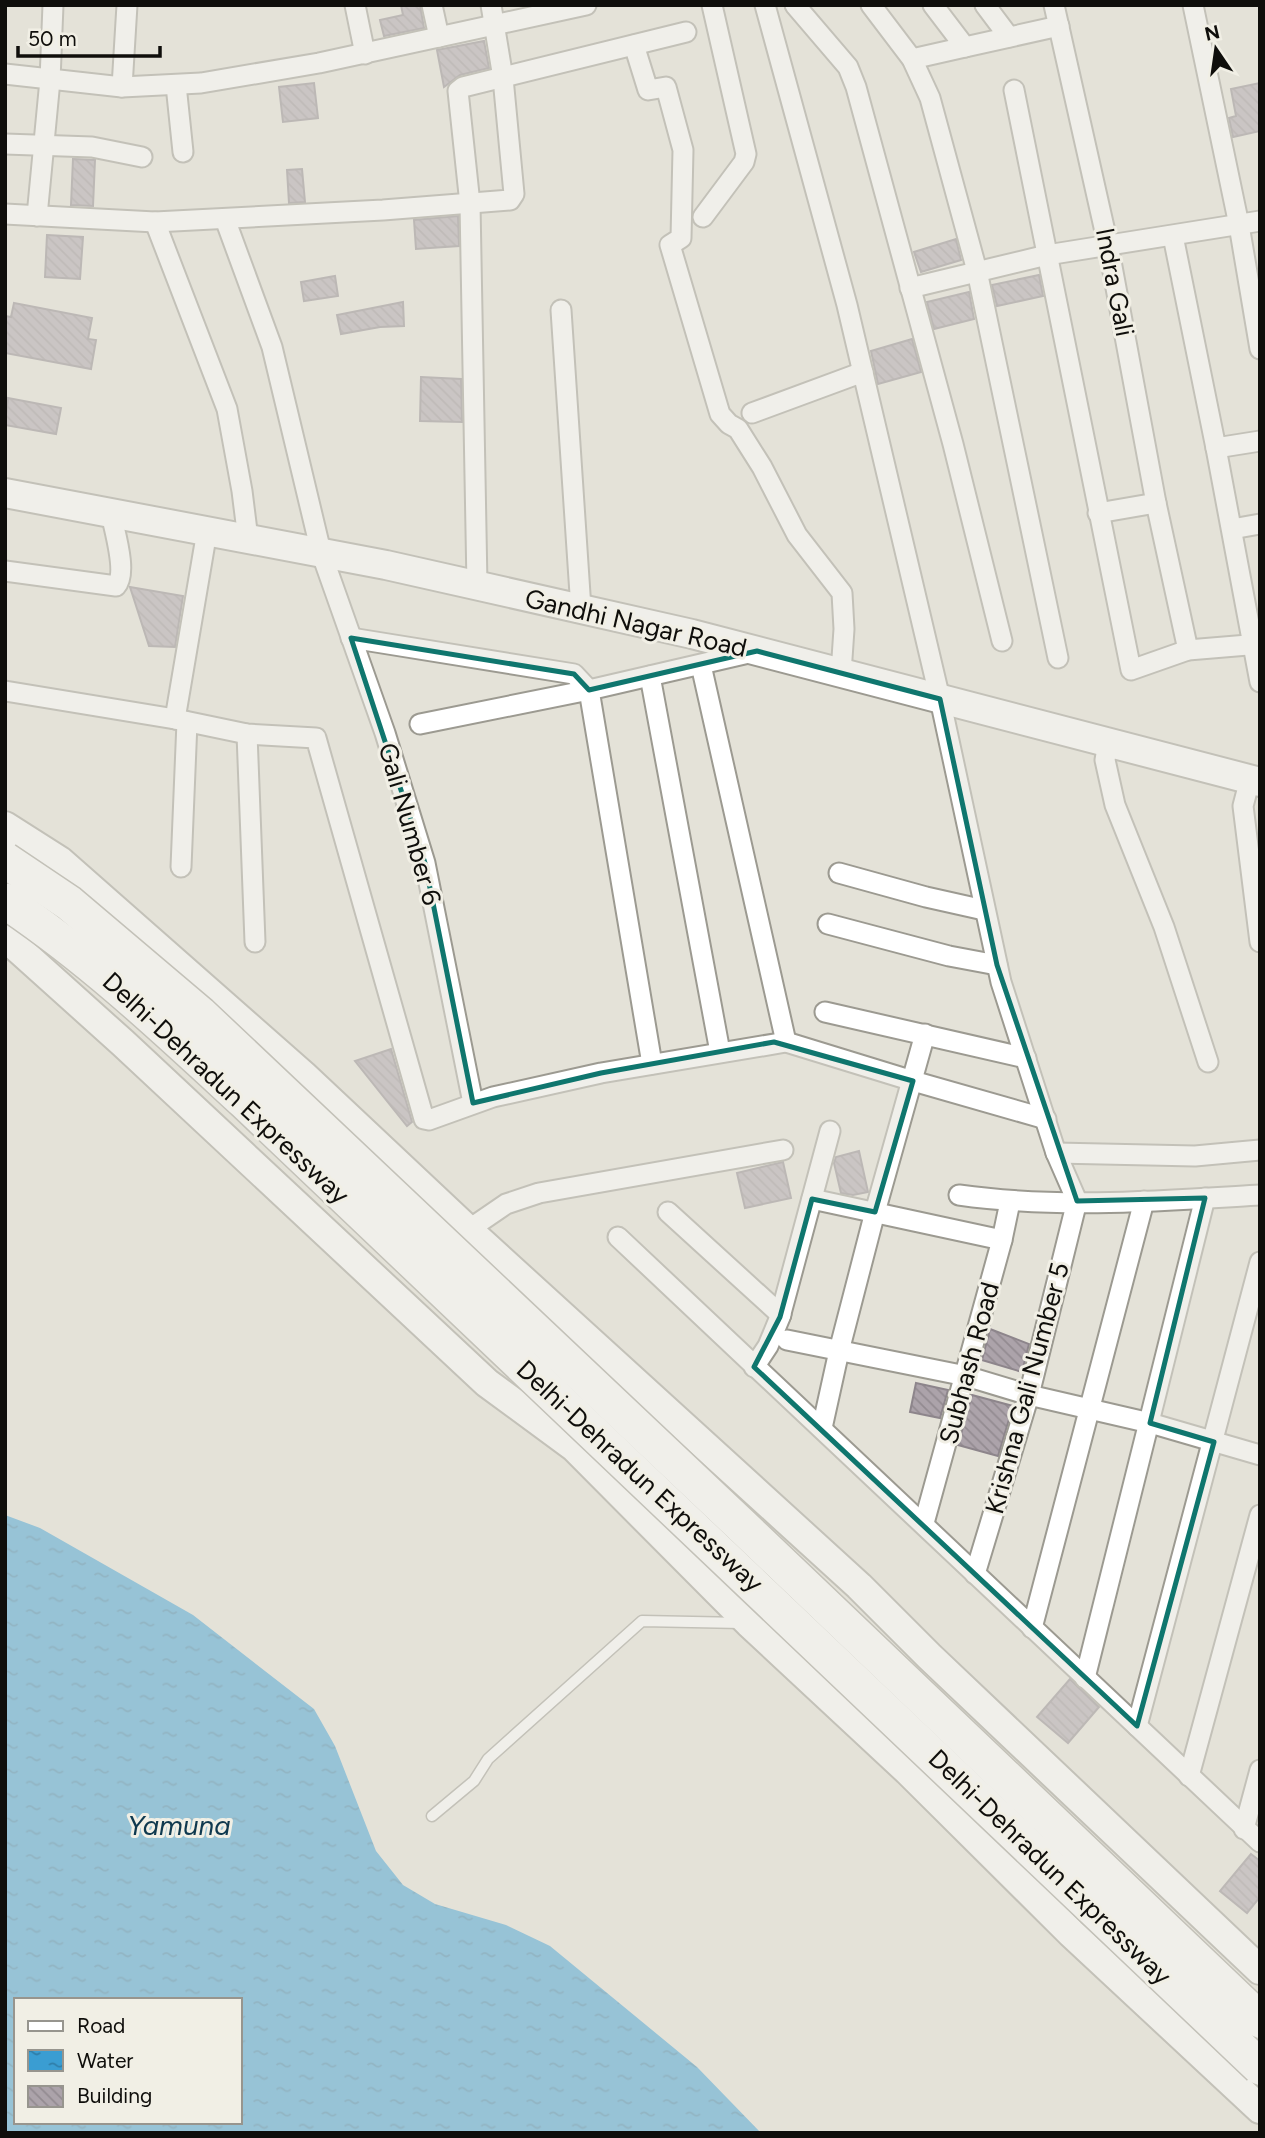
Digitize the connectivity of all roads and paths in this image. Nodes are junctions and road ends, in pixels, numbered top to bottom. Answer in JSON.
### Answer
{"nodes":[{"id":1,"x":53,"y":5,"type":"edge"},
{"id":2,"x":127,"y":5,"type":"edge"},
{"id":3,"x":355,"y":5,"type":"edge"},
{"id":4,"x":432,"y":5,"type":"edge"},
{"id":5,"x":491,"y":5,"type":"edge"},
{"id":6,"x":586,"y":5,"type":"edge"},
{"id":7,"x":712,"y":5,"type":"edge"},
{"id":8,"x":765,"y":5,"type":"edge"},
{"id":9,"x":795,"y":5,"type":"edge"},
{"id":10,"x":872,"y":5,"type":"edge"},
{"id":11,"x":933,"y":5,"type":"edge"},
{"id":12,"x":985,"y":5,"type":"edge"},
{"id":13,"x":1054,"y":5,"type":"edge"},
{"id":14,"x":1193,"y":5,"type":"edge"},
{"id":15,"x":559,"y":8,"type":"edge"},
{"id":16,"x":495,"y":25,"type":"junction"},
{"id":17,"x":1059,"y":26,"type":"junction"},
{"id":18,"x":686,"y":32,"type":"dead end"},
{"id":19,"x":439,"y":37,"type":"junction"},
{"id":20,"x":1009,"y":37,"type":"junction"},
{"id":21,"x":634,"y":45,"type":"junction"},
{"id":22,"x":965,"y":47,"type":"junction"},
{"id":23,"x":365,"y":54,"type":"junction"},
{"id":24,"x":912,"y":59,"type":"junction"},
{"id":25,"x":5,"y":74,"type":"edge"},
{"id":26,"x":503,"y":78,"type":"junction"},
{"id":27,"x":50,"y":80,"type":"junction"},
{"id":28,"x":176,"y":85,"type":"junction"},
{"id":29,"x":122,"y":87,"type":"junction"},
{"id":30,"x":1014,"y":90,"type":"dead end"},
{"id":31,"x":5,"y":144,"type":"edge"},
{"id":32,"x":44,"y":146,"type":"junction"},
{"id":33,"x":183,"y":152,"type":"dead end"},
{"id":34,"x":142,"y":157,"type":"dead end"},
{"id":35,"x":470,"y":204,"type":"junction"},
{"id":36,"x":5,"y":214,"type":"edge"},
{"id":37,"x":37,"y":216,"type":"junction"},
{"id":38,"x":703,"y":217,"type":"dead end"},
{"id":39,"x":225,"y":219,"type":"junction"},
{"id":40,"x":1260,"y":221,"type":"edge"},
{"id":41,"x":155,"y":222,"type":"junction"},
{"id":42,"x":1239,"y":225,"type":"junction"},
{"id":43,"x":1173,"y":236,"type":"junction"},
{"id":44,"x":1108,"y":245,"type":"junction"},
{"id":45,"x":1047,"y":255,"type":"junction"},
{"id":46,"x":977,"y":271,"type":"junction"},
{"id":47,"x":910,"y":288,"type":"junction"},
{"id":48,"x":561,"y":310,"type":"dead end"},
{"id":49,"x":1260,"y":349,"type":"edge"},
{"id":50,"x":863,"y":373,"type":"junction"},
{"id":51,"x":752,"y":413,"type":"dead end"},
{"id":52,"x":1260,"y":441,"type":"edge"},
{"id":53,"x":1216,"y":448,"type":"junction"},
{"id":54,"x":5,"y":493,"type":"edge"},
{"id":55,"x":1156,"y":503,"type":"junction"},
{"id":56,"x":111,"y":513,"type":"junction"},
{"id":57,"x":1098,"y":513,"type":"junction"},
{"id":58,"x":1260,"y":524,"type":"edge"},
{"id":59,"x":1232,"y":529,"type":"junction"},
{"id":60,"x":207,"y":531,"type":"junction"},
{"id":61,"x":248,"y":539,"type":"junction"},
{"id":62,"x":321,"y":552,"type":"junction"},
{"id":63,"x":5,"y":571,"type":"edge"},
{"id":64,"x":477,"y":585,"type":"junction"},
{"id":65,"x":581,"y":609,"type":"junction"},
{"id":66,"x":351,"y":638,"type":"junction"},
{"id":67,"x":1002,"y":641,"type":"dead end"},
{"id":68,"x":1256,"y":645,"type":"edge"},
{"id":69,"x":1188,"y":649,"type":"junction"},
{"id":70,"x":757,"y":651,"type":"junction"},
{"id":71,"x":1058,"y":658,"type":"dead end"},
{"id":72,"x":701,"y":665,"type":"junction"},
{"id":73,"x":841,"y":673,"type":"junction"},
{"id":74,"x":650,"y":677,"type":"junction"},
{"id":75,"x":1260,"y":682,"type":"edge"},
{"id":76,"x":589,"y":690,"type":"junction"},
{"id":77,"x":5,"y":691,"type":"edge"},
{"id":78,"x":940,"y":699,"type":"junction"},
{"id":79,"x":181,"y":720,"type":"junction"},
{"id":80,"x":420,"y":724,"type":"dead end"},
{"id":81,"x":247,"y":734,"type":"junction"},
{"id":82,"x":1108,"y":742,"type":"junction"},
{"id":83,"x":1255,"y":780,"type":"edge"},
{"id":84,"x":5,"y":826,"type":"edge"},
{"id":85,"x":5,"y":860,"type":"edge"},
{"id":86,"x":181,"y":867,"type":"dead end"},
{"id":87,"x":839,"y":873,"type":"dead end"},
{"id":88,"x":5,"y":901,"type":"edge"},
{"id":89,"x":984,"y":910,"type":"junction"},
{"id":90,"x":828,"y":924,"type":"dead end"},
{"id":91,"x":5,"y":937,"type":"edge"},
{"id":92,"x":255,"y":942,"type":"dead end"},
{"id":93,"x":1260,"y":942,"type":"edge"},
{"id":94,"x":997,"y":965,"type":"junction"},
{"id":95,"x":825,"y":1012,"type":"dead end"},
{"id":96,"x":925,"y":1034,"type":"junction"},
{"id":97,"x":786,"y":1042,"type":"junction"},
{"id":98,"x":720,"y":1052,"type":"junction"},
{"id":99,"x":1026,"y":1058,"type":"junction"},
{"id":100,"x":1208,"y":1062,"type":"dead end"},
{"id":101,"x":652,"y":1064,"type":"junction"},
{"id":102,"x":913,"y":1081,"type":"junction"},
{"id":103,"x":474,"y":1103,"type":"junction"},
{"id":104,"x":1046,"y":1119,"type":"junction"},
{"id":105,"x":830,"y":1130,"type":"dead end"},
{"id":106,"x":783,"y":1150,"type":"dead end"},
{"id":107,"x":1260,"y":1150,"type":"edge"},
{"id":108,"x":1056,"y":1153,"type":"junction"},
{"id":109,"x":959,"y":1195,"type":"dead end"},
{"id":110,"x":1260,"y":1195,"type":"edge"},
{"id":111,"x":1205,"y":1198,"type":"junction"},
{"id":112,"x":812,"y":1199,"type":"junction"},
{"id":113,"x":1077,"y":1201,"type":"junction"},
{"id":114,"x":1144,"y":1201,"type":"junction"},
{"id":115,"x":1010,"y":1202,"type":"junction"},
{"id":116,"x":668,"y":1212,"type":"dead end"},
{"id":117,"x":875,"y":1212,"type":"junction"},
{"id":118,"x":468,"y":1230,"type":"junction"},
{"id":119,"x":618,"y":1237,"type":"dead end"},
{"id":120,"x":1002,"y":1240,"type":"junction"},
{"id":121,"x":1260,"y":1262,"type":"edge"},
{"id":122,"x":557,"y":1310,"type":"junction"},
{"id":123,"x":781,"y":1315,"type":"junction"},
{"id":124,"x":787,"y":1340,"type":"dead end"},
{"id":125,"x":839,"y":1351,"type":"junction"},
{"id":126,"x":754,"y":1367,"type":"junction"},
{"id":127,"x":966,"y":1376,"type":"junction"},
{"id":128,"x":487,"y":1383,"type":"junction"},
{"id":129,"x":1029,"y":1395,"type":"junction"},
{"id":130,"x":1090,"y":1410,"type":"junction"},
{"id":131,"x":1150,"y":1423,"type":"junction"},
{"id":132,"x":822,"y":1428,"type":"junction"},
{"id":133,"x":1213,"y":1442,"type":"junction"},
{"id":134,"x":1260,"y":1455,"type":"edge"},
{"id":135,"x":1260,"y":1515,"type":"edge"},
{"id":136,"x":924,"y":1523,"type":"junction"},
{"id":137,"x":975,"y":1574,"type":"junction"},
{"id":138,"x":749,"y":1623,"type":"junction"},
{"id":139,"x":1032,"y":1628,"type":"junction"},
{"id":140,"x":1085,"y":1678,"type":"junction"},
{"id":141,"x":1137,"y":1726,"type":"junction"},
{"id":142,"x":1260,"y":1770,"type":"edge"},
{"id":143,"x":1189,"y":1776,"type":"junction"},
{"id":144,"x":432,"y":1816,"type":"dead end"},
{"id":145,"x":1244,"y":1829,"type":"junction"},
{"id":146,"x":1260,"y":1842,"type":"edge"},
{"id":147,"x":1126,"y":1843,"type":"junction"},
{"id":148,"x":1056,"y":1918,"type":"junction"},
{"id":149,"x":1260,"y":1970,"type":"edge"},
{"id":150,"x":1260,"y":2020,"type":"edge"},
{"id":151,"x":1260,"y":2067,"type":"edge"},
{"id":152,"x":1260,"y":2109,"type":"edge"}],
"edges":[{"from":1,"to":27,"type":"street"},
{"from":2,"to":29,"type":"street"},
{"from":3,"to":23,"type":"street"},
{"from":4,"to":19,"type":"street"},
{"from":5,"to":16,"type":"street"},
{"from":6,"to":15,"type":"street"},
{"from":7,"to":38,"type":"street"},
{"from":8,"to":50,"type":"street"},
{"from":9,"to":47,"type":"street"},
{"from":10,"to":24,"type":"street"},
{"from":11,"to":22,"type":"street"},
{"from":12,"to":20,"type":"street"},
{"from":13,"to":17,"type":"street","name":"Indra Gali"},
{"from":14,"to":42,"type":"street"},
{"from":15,"to":16,"type":"street"},
{"from":16,"to":19,"type":"street"},
{"from":16,"to":26,"type":"street"},
{"from":17,"to":20,"type":"street"},
{"from":17,"to":44,"type":"street","name":"Indra Gali"},
{"from":18,"to":21,"type":"street"},
{"from":19,"to":23,"type":"street"},
{"from":20,"to":22,"type":"street"},
{"from":21,"to":26,"type":"street"},
{"from":21,"to":73,"type":"street"},
{"from":22,"to":24,"type":"street"},
{"from":23,"to":28,"type":"street"},
{"from":24,"to":46,"type":"street"},
{"from":25,"to":27,"type":"street"},
{"from":26,"to":35,"type":"street"},
{"from":26,"to":35,"type":"street"},
{"from":27,"to":29,"type":"street"},
{"from":27,"to":32,"type":"street"},
{"from":28,"to":29,"type":"street"},
{"from":28,"to":33,"type":"street"},
{"from":30,"to":45,"type":"street"},
{"from":31,"to":32,"type":"street"},
{"from":32,"to":34,"type":"street"},
{"from":32,"to":37,"type":"street"},
{"from":35,"to":39,"type":"street"},
{"from":35,"to":64,"type":"street"},
{"from":36,"to":37,"type":"street"},
{"from":37,"to":41,"type":"street"},
{"from":39,"to":41,"type":"street"},
{"from":39,"to":62,"type":"street","name":"Gali Number 6"},
{"from":40,"to":42,"type":"street"},
{"from":41,"to":61,"type":"street"},
{"from":42,"to":43,"type":"street"},
{"from":42,"to":49,"type":"street"},
{"from":43,"to":44,"type":"street"},
{"from":43,"to":53,"type":"street"},
{"from":44,"to":45,"type":"street"},
{"from":44,"to":55,"type":"street","name":"Indra Gali"},
{"from":45,"to":46,"type":"street"},
{"from":45,"to":57,"type":"street"},
{"from":46,"to":47,"type":"street"},
{"from":46,"to":71,"type":"street"},
{"from":47,"to":67,"type":"street"},
{"from":48,"to":65,"type":"street"},
{"from":50,"to":51,"type":"street"},
{"from":50,"to":78,"type":"street"},
{"from":52,"to":53,"type":"street"},
{"from":53,"to":59,"type":"street"},
{"from":54,"to":56,"type":"street","name":"Gandhi Nagar Road"},
{"from":55,"to":57,"type":"street"},
{"from":55,"to":69,"type":"street","name":"Indra Gali"},
{"from":56,"to":60,"type":"street","name":"Gandhi Nagar Road"},
{"from":56,"to":63,"type":"street"},
{"from":57,"to":69,"type":"street"},
{"from":58,"to":59,"type":"street"},
{"from":59,"to":68,"type":"street"},
{"from":60,"to":61,"type":"street","name":"Gandhi Nagar Road"},
{"from":60,"to":79,"type":"street"},
{"from":61,"to":62,"type":"street","name":"Gandhi Nagar Road"},
{"from":62,"to":64,"type":"street","name":"Gandhi Nagar Road"},
{"from":62,"to":66,"type":"street","name":"Gali Number 6"},
{"from":64,"to":65,"type":"street","name":"Gandhi Nagar Road"},
{"from":65,"to":70,"type":"street","name":"Gandhi Nagar Road"},
{"from":66,"to":76,"type":"street"},
{"from":66,"to":103,"type":"street","name":"Gali Number 6"},
{"from":68,"to":69,"type":"street"},
{"from":68,"to":75,"type":"street"},
{"from":70,"to":72,"type":"street"},
{"from":70,"to":73,"type":"street","name":"Gandhi Nagar Road"},
{"from":72,"to":74,"type":"street"},
{"from":72,"to":97,"type":"street"},
{"from":73,"to":78,"type":"street","name":"Gandhi Nagar Road"},
{"from":74,"to":76,"type":"street"},
{"from":74,"to":98,"type":"street"},
{"from":76,"to":80,"type":"street"},
{"from":76,"to":101,"type":"street"},
{"from":77,"to":79,"type":"street"},
{"from":78,"to":82,"type":"street","name":"Gandhi Nagar Road"},
{"from":78,"to":89,"type":"street"},
{"from":79,"to":81,"type":"street"},
{"from":79,"to":86,"type":"street"},
{"from":81,"to":92,"type":"street"},
{"from":81,"to":103,"type":"street"},
{"from":82,"to":83,"type":"street","name":"Gandhi Nagar Road"},
{"from":82,"to":100,"type":"street"},
{"from":83,"to":93,"type":"street"},
{"from":84,"to":118,"type":"street"},
{"from":85,"to":150,"type":"highway","name":"Delhi-Dehradun Expressway","bridge":true},
{"from":87,"to":89,"type":"street"},
{"from":88,"to":151,"type":"highway","name":"Delhi-Dehradun Expressway","bridge":true},
{"from":89,"to":94,"type":"street"},
{"from":90,"to":94,"type":"street"},
{"from":91,"to":128,"type":"street"},
{"from":94,"to":99,"type":"street"},
{"from":95,"to":96,"type":"street"},
{"from":96,"to":99,"type":"street"},
{"from":96,"to":102,"type":"street"},
{"from":97,"to":98,"type":"street"},
{"from":97,"to":102,"type":"street"},
{"from":98,"to":101,"type":"street"},
{"from":99,"to":104,"type":"street"},
{"from":101,"to":103,"type":"street"},
{"from":102,"to":104,"type":"street"},
{"from":102,"to":117,"type":"street"},
{"from":104,"to":108,"type":"street"},
{"from":105,"to":112,"type":"street"},
{"from":106,"to":118,"type":"street"},
{"from":107,"to":108,"type":"street"},
{"from":108,"to":113,"type":"street"},
{"from":109,"to":115,"type":"street"},
{"from":110,"to":111,"type":"street"},
{"from":111,"to":114,"type":"street"},
{"from":111,"to":131,"type":"street"},
{"from":112,"to":117,"type":"street"},
{"from":112,"to":123,"type":"street"},
{"from":113,"to":114,"type":"street"},
{"from":113,"to":115,"type":"street"},
{"from":113,"to":129,"type":"street","name":"Krishna Gali Number 5"},
{"from":114,"to":130,"type":"street"},
{"from":115,"to":120,"type":"street","name":"Subhash Road"},
{"from":116,"to":123,"type":"street"},
{"from":117,"to":120,"type":"street"},
{"from":117,"to":125,"type":"street"},
{"from":118,"to":122,"type":"street"},
{"from":119,"to":126,"type":"street"},
{"from":120,"to":127,"type":"street","name":"Subhash Road"},
{"from":121,"to":133,"type":"street"},
{"from":122,"to":128,"type":"street"},
{"from":122,"to":147,"type":"street"},
{"from":123,"to":126,"type":"street"},
{"from":124,"to":125,"type":"street"},
{"from":125,"to":127,"type":"street"},
{"from":125,"to":132,"type":"street"},
{"from":126,"to":132,"type":"street"},
{"from":127,"to":129,"type":"street"},
{"from":127,"to":136,"type":"street","name":"Subhash Road"},
{"from":128,"to":138,"type":"street"},
{"from":129,"to":130,"type":"street"},
{"from":129,"to":137,"type":"street","name":"Krishna Gali Number 5"},
{"from":130,"to":131,"type":"street"},
{"from":130,"to":139,"type":"street"},
{"from":131,"to":133,"type":"street"},
{"from":131,"to":140,"type":"street"},
{"from":132,"to":136,"type":"street"},
{"from":133,"to":134,"type":"street"},
{"from":133,"to":141,"type":"street"},
{"from":135,"to":143,"type":"street"},
{"from":136,"to":137,"type":"street"},
{"from":137,"to":139,"type":"street"},
{"from":138,"to":144,"type":"lane"},
{"from":138,"to":148,"type":"street"},
{"from":139,"to":140,"type":"street"},
{"from":140,"to":141,"type":"street"},
{"from":141,"to":143,"type":"street"},
{"from":142,"to":145,"type":"street"},
{"from":143,"to":145,"type":"street"},
{"from":145,"to":146,"type":"street"},
{"from":147,"to":148,"type":"street"},
{"from":147,"to":149,"type":"street"},
{"from":148,"to":152,"type":"street"}]}
